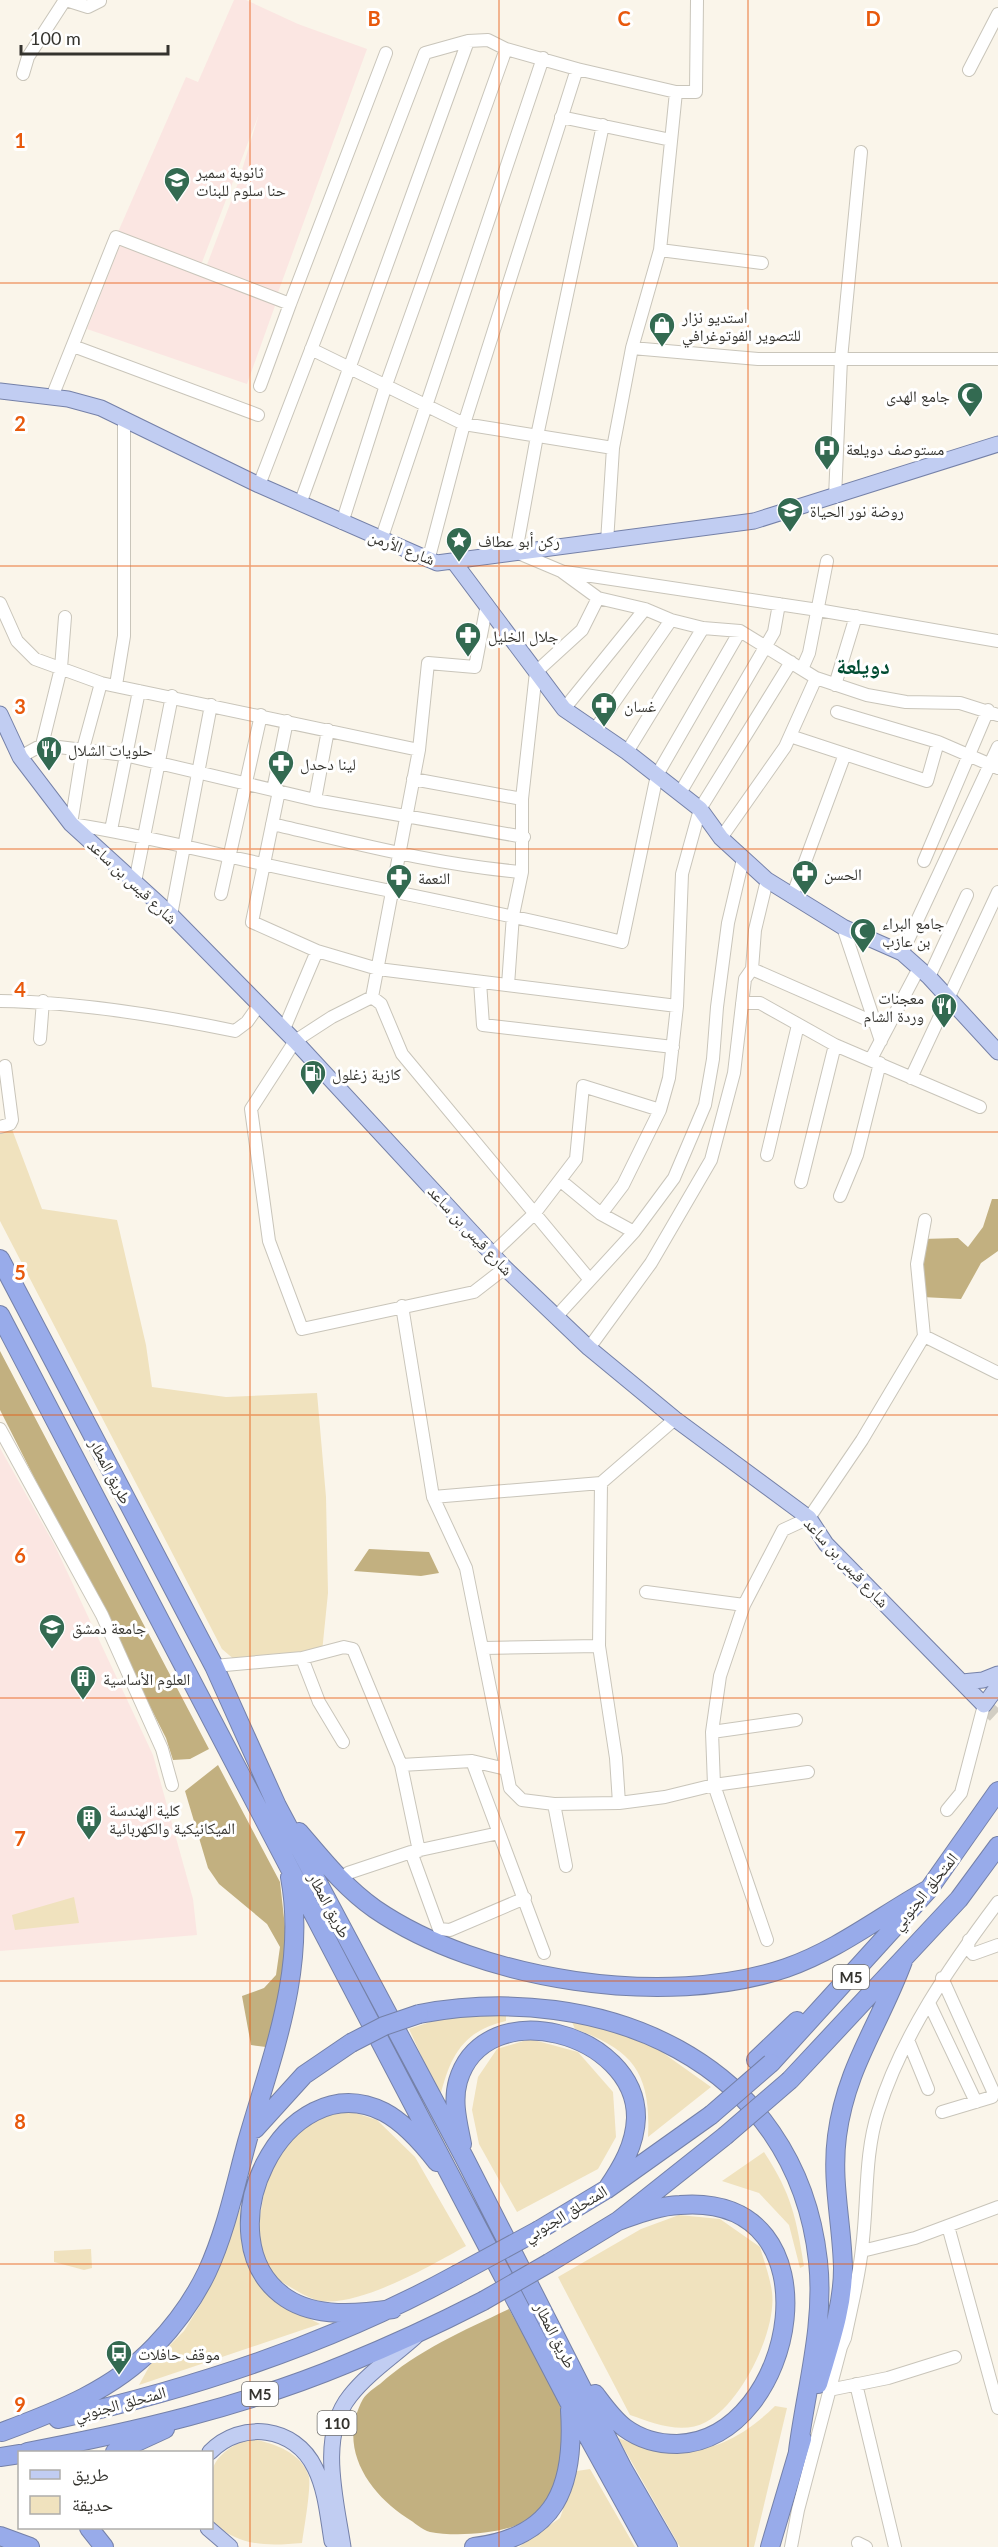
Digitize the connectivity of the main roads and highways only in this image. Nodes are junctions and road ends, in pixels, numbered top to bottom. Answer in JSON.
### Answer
{"nodes":[{"id":1,"x":0,"y":391,"type":"edge"},
{"id":2,"x":998,"y":444,"type":"edge"},
{"id":3,"x":454,"y":562,"type":"junction"},
{"id":4,"x":0,"y":714,"type":"edge"},
{"id":5,"x":998,"y":1052,"type":"edge"},
{"id":6,"x":0,"y":1259,"type":"edge"},
{"id":7,"x":0,"y":1315,"type":"edge"},
{"id":8,"x":998,"y":1674,"type":"edge"},
{"id":9,"x":962,"y":1682,"type":"junction"},
{"id":10,"x":998,"y":1686,"type":"edge"},
{"id":11,"x":998,"y":1791,"type":"edge"},
{"id":12,"x":277,"y":1806,"type":"junction"},
{"id":13,"x":998,"y":1846,"type":"edge"},
{"id":14,"x":285,"y":1857,"type":"junction"},
{"id":15,"x":998,"y":1872,"type":"edge"},
{"id":16,"x":929,"y":1889,"type":"junction"},
{"id":17,"x":959,"y":1899,"type":"junction"},
{"id":18,"x":903,"y":1961,"type":"junction"},
{"id":19,"x":249,"y":2137,"type":"junction"},
{"id":20,"x":464,"y":2157,"type":"junction"},
{"id":21,"x":457,"y":2184,"type":"junction"},
{"id":22,"x":608,"y":2189,"type":"junction"},
{"id":23,"x":618,"y":2221,"type":"junction"},
{"id":24,"x":393,"y":2309,"type":"junction"},
{"id":25,"x":420,"y":2332,"type":"junction"},
{"id":26,"x":570,"y":2361,"type":"junction"},
{"id":27,"x":569,"y":2402,"type":"junction"},
{"id":28,"x":184,"y":2417,"type":"junction"},
{"id":29,"x":1,"y":2432,"type":"edge"},
{"id":30,"x":32,"y":2451,"type":"edge"},
{"id":31,"x":117,"y":2451,"type":"edge"},
{"id":32,"x":211,"y":2451,"type":"edge"},
{"id":33,"x":798,"y":2451,"type":"junction"},
{"id":34,"x":18,"y":2454,"type":"edge"},
{"id":35,"x":0,"y":2457,"type":"edge"},
{"id":36,"x":90,"y":2529,"type":"edge"},
{"id":37,"x":209,"y":2529,"type":"edge"},
{"id":38,"x":0,"y":2536,"type":"edge"},
{"id":39,"x":30,"y":2547,"type":"edge"},
{"id":40,"x":104,"y":2547,"type":"edge"},
{"id":41,"x":230,"y":2547,"type":"edge"},
{"id":42,"x":333,"y":2547,"type":"edge"},
{"id":43,"x":343,"y":2547,"type":"edge"},
{"id":44,"x":474,"y":2547,"type":"edge"},
{"id":45,"x":649,"y":2547,"type":"edge"},
{"id":46,"x":668,"y":2547,"type":"edge"},
{"id":47,"x":770,"y":2547,"type":"edge"}],
"edges":[{"from":1,"to":3,"type":"main road","name":"شارع الأرمن"},
{"from":2,"to":3,"type":"main road","name":"شارع الأرمن"},
{"from":3,"to":5,"type":"main road"},
{"from":4,"to":9,"type":"main road","name":"شارع قيس بن ساعد"},
{"from":6,"to":12,"type":"highway","name":"طريق المطار"},
{"from":7,"to":14,"type":"highway","name":"طريق المطار"},
{"from":8,"to":9,"type":"main road"},
{"from":9,"to":10,"type":"main road","name":"شارع قيس بن ساعد"},
{"from":11,"to":16,"type":"highway","name":"المتحلق الجنوبي","number":"M5"},
{"from":12,"to":16,"type":"highway"},
{"from":12,"to":20,"type":"highway","name":"طريق المطار"},
{"from":13,"to":17,"type":"highway","name":"المتحلق الجنوبي","number":"M5"},
{"from":14,"to":19,"type":"highway"},
{"from":14,"to":21,"type":"highway","name":"طريق المطار"},
{"from":15,"to":17,"type":"highway"},
{"from":16,"to":22,"type":"highway","name":"المتحلق الجنوبي","number":"M5","bridge":true},
{"from":17,"to":18,"type":"highway","name":"المتحلق الجنوبي","number":"M5"},
{"from":18,"to":23,"type":"highway","name":"المتحلق الجنوبي","number":"M5","bridge":true},
{"from":18,"to":33,"type":"highway"},
{"from":19,"to":29,"type":"highway"},
{"from":19,"to":33,"type":"highway","bridge":true},
{"from":20,"to":22,"type":"highway"},
{"from":20,"to":26,"type":"highway","name":"طريق المطار"},
{"from":21,"to":24,"type":"highway"},
{"from":21,"to":27,"type":"highway","name":"طريق المطار"},
{"from":22,"to":24,"type":"highway","name":"المتحلق الجنوبي","number":"M5","bridge":true},
{"from":23,"to":25,"type":"highway","name":"المتحلق الجنوبي","number":"M5","bridge":true},
{"from":23,"to":26,"type":"highway"},
{"from":24,"to":29,"type":"highway","name":"المتحلق الجنوبي","number":"M5"},
{"from":25,"to":28,"type":"highway","name":"المتحلق الجنوبي","number":"M5"},
{"from":25,"to":43,"type":"main road","number":"110"},
{"from":26,"to":46,"type":"highway","name":"طريق المطار"},
{"from":27,"to":44,"type":"highway"},
{"from":27,"to":45,"type":"highway","name":"طريق المطار"},
{"from":28,"to":30,"type":"highway","name":"المتحلق الجنوبي","number":"M5"},
{"from":28,"to":31,"type":"highway"},
{"from":32,"to":42,"type":"main road","number":"110"},
{"from":33,"to":47,"type":"highway"},
{"from":34,"to":35,"type":"highway"},
{"from":36,"to":40,"type":"highway"},
{"from":37,"to":41,"type":"main road"},
{"from":38,"to":39,"type":"highway"}]}
